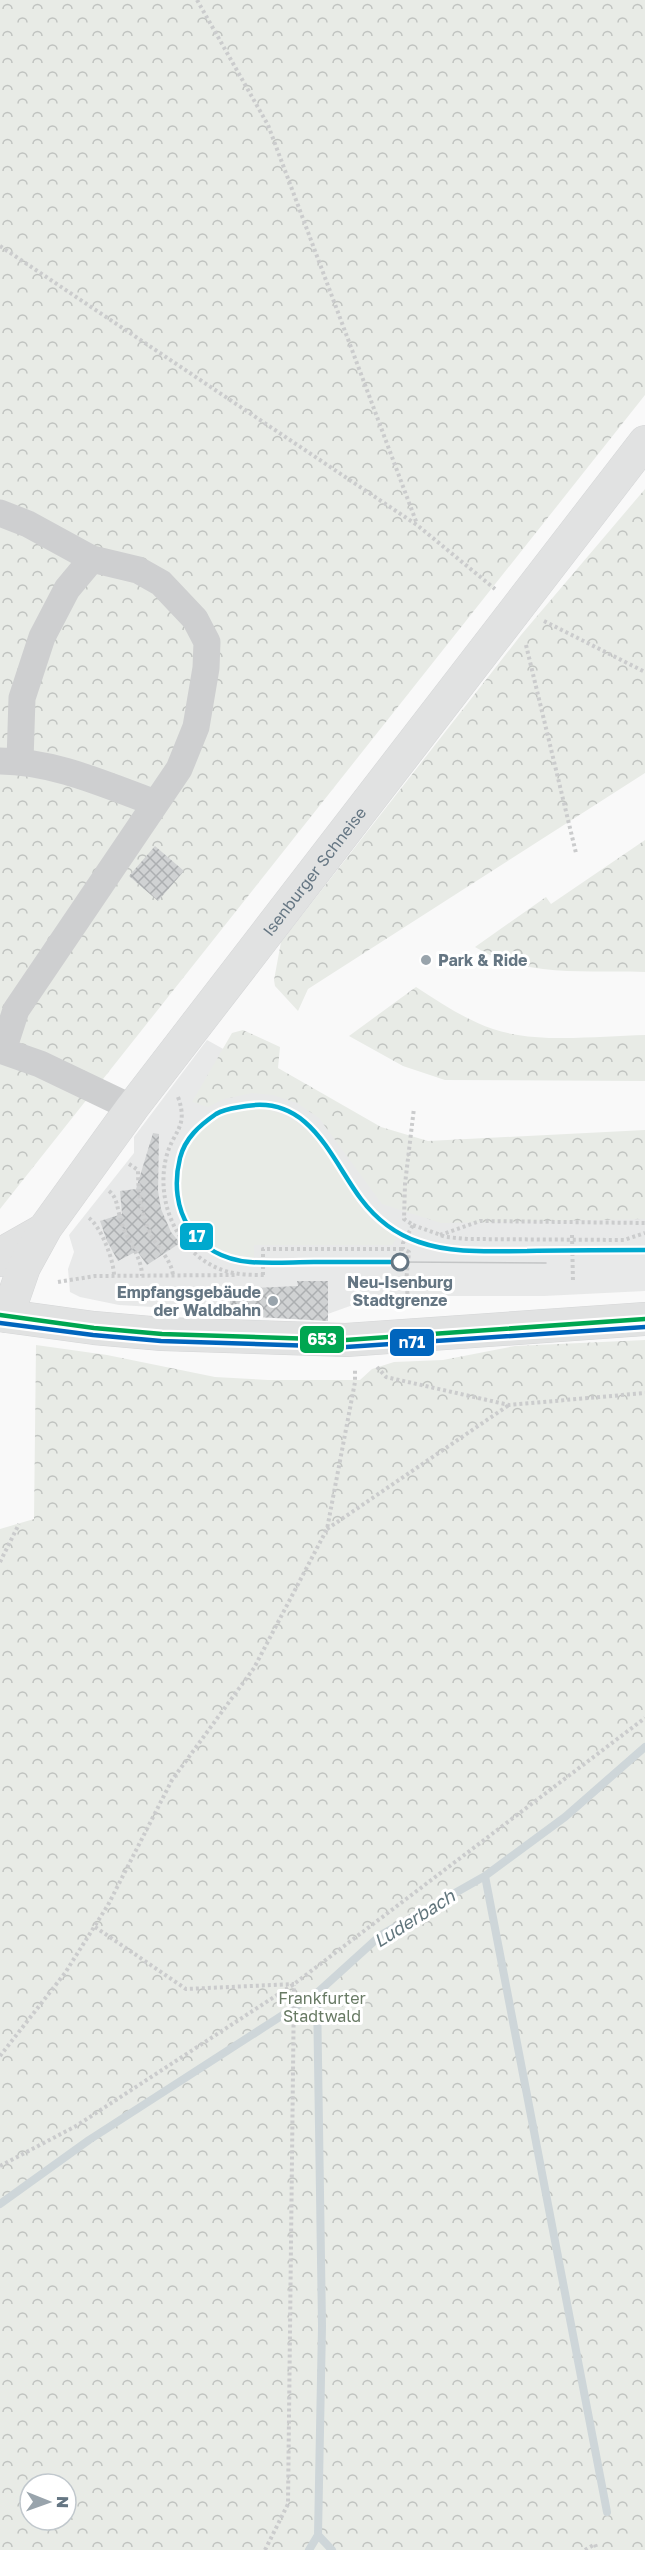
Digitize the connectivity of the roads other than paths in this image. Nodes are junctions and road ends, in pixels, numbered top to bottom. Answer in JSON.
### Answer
{"nodes":[{"id":1,"x":645,"y":442,"type":"edge"},
{"id":2,"x":0,"y":513,"type":"edge"},
{"id":3,"x":92,"y":559,"type":"junction"},
{"id":4,"x":10,"y":761,"type":"edge"},
{"id":5,"x":155,"y":803,"type":"junction"},
{"id":6,"x":2,"y":1050,"type":"edge"},
{"id":7,"x":132,"y":1108,"type":"junction"},
{"id":8,"x":46,"y":1227,"type":"junction"},
{"id":9,"x":0,"y":1260,"type":"edge"},
{"id":10,"x":3,"y":1315,"type":"edge"},
{"id":11,"x":645,"y":1319,"type":"edge"}],
"edges":[{"from":1,"to":7,"type":"main road","name":"Isenburger Schneise"},
{"from":2,"to":3,"type":"lane"},
{"from":3,"to":4,"type":"lane"},
{"from":3,"to":5,"type":"lane"},
{"from":4,"to":5,"type":"lane"},
{"from":5,"to":6,"type":"lane"},
{"from":6,"to":7,"type":"lane"},
{"from":7,"to":8,"type":"main road","name":"Isenburger Schneise"},
{"from":8,"to":9,"type":"main road"},
{"from":8,"to":10,"type":"main road","name":"Isenburger Schneise"},
{"from":10,"to":11,"type":"main road"}]}
